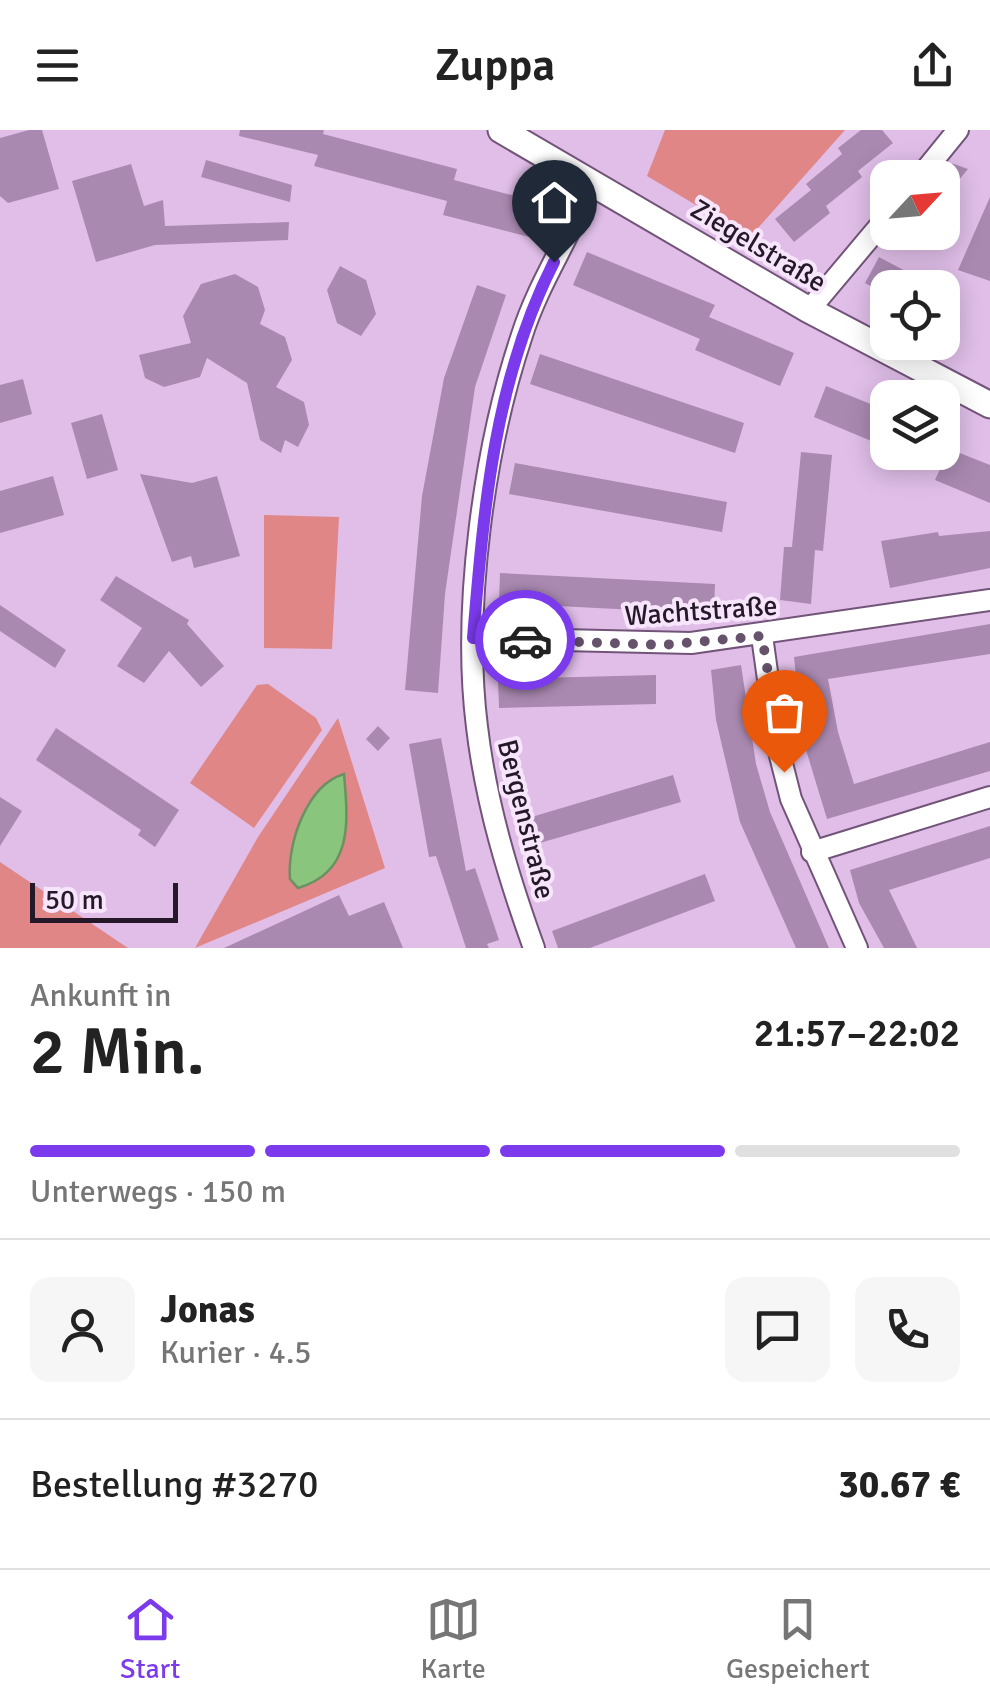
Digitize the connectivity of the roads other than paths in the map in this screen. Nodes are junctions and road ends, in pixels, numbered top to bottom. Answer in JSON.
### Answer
{"nodes":[{"id":1,"x":502,"y":130,"type":"edge"},
{"id":2,"x":958,"y":130,"type":"edge"},
{"id":3,"x":934,"y":160,"type":"edge"},
{"id":4,"x":591,"y":182,"type":"junction"},
{"id":5,"x":870,"y":237,"type":"edge"},
{"id":6,"x":808,"y":310,"type":"junction"},
{"id":7,"x":990,"y":404,"type":"edge"},
{"id":8,"x":990,"y":600,"type":"edge"},
{"id":9,"x":762,"y":636,"type":"junction"},
{"id":10,"x":473,"y":638,"type":"junction"},
{"id":11,"x":990,"y":798,"type":"edge"},
{"id":12,"x":812,"y":852,"type":"junction"},
{"id":13,"x":534,"y":948,"type":"edge"},
{"id":14,"x":856,"y":948,"type":"edge"}],
"edges":[{"from":1,"to":4,"type":"main road","name":"Ziegelstraße"},
{"from":2,"to":3,"type":"street"},
{"from":4,"to":6,"type":"main road","name":"Ziegelstraße"},
{"from":4,"to":10,"type":"street","name":"Bergenstraße"},
{"from":5,"to":6,"type":"street"},
{"from":6,"to":7,"type":"main road","name":"Ziegelstraße"},
{"from":8,"to":9,"type":"street","name":"Wachtstraße"},
{"from":9,"to":10,"type":"street","name":"Wachtstraße"},
{"from":9,"to":12,"type":"street"},
{"from":10,"to":13,"type":"street","name":"Bergenstraße"},
{"from":11,"to":12,"type":"street"},
{"from":12,"to":14,"type":"street"}]}
